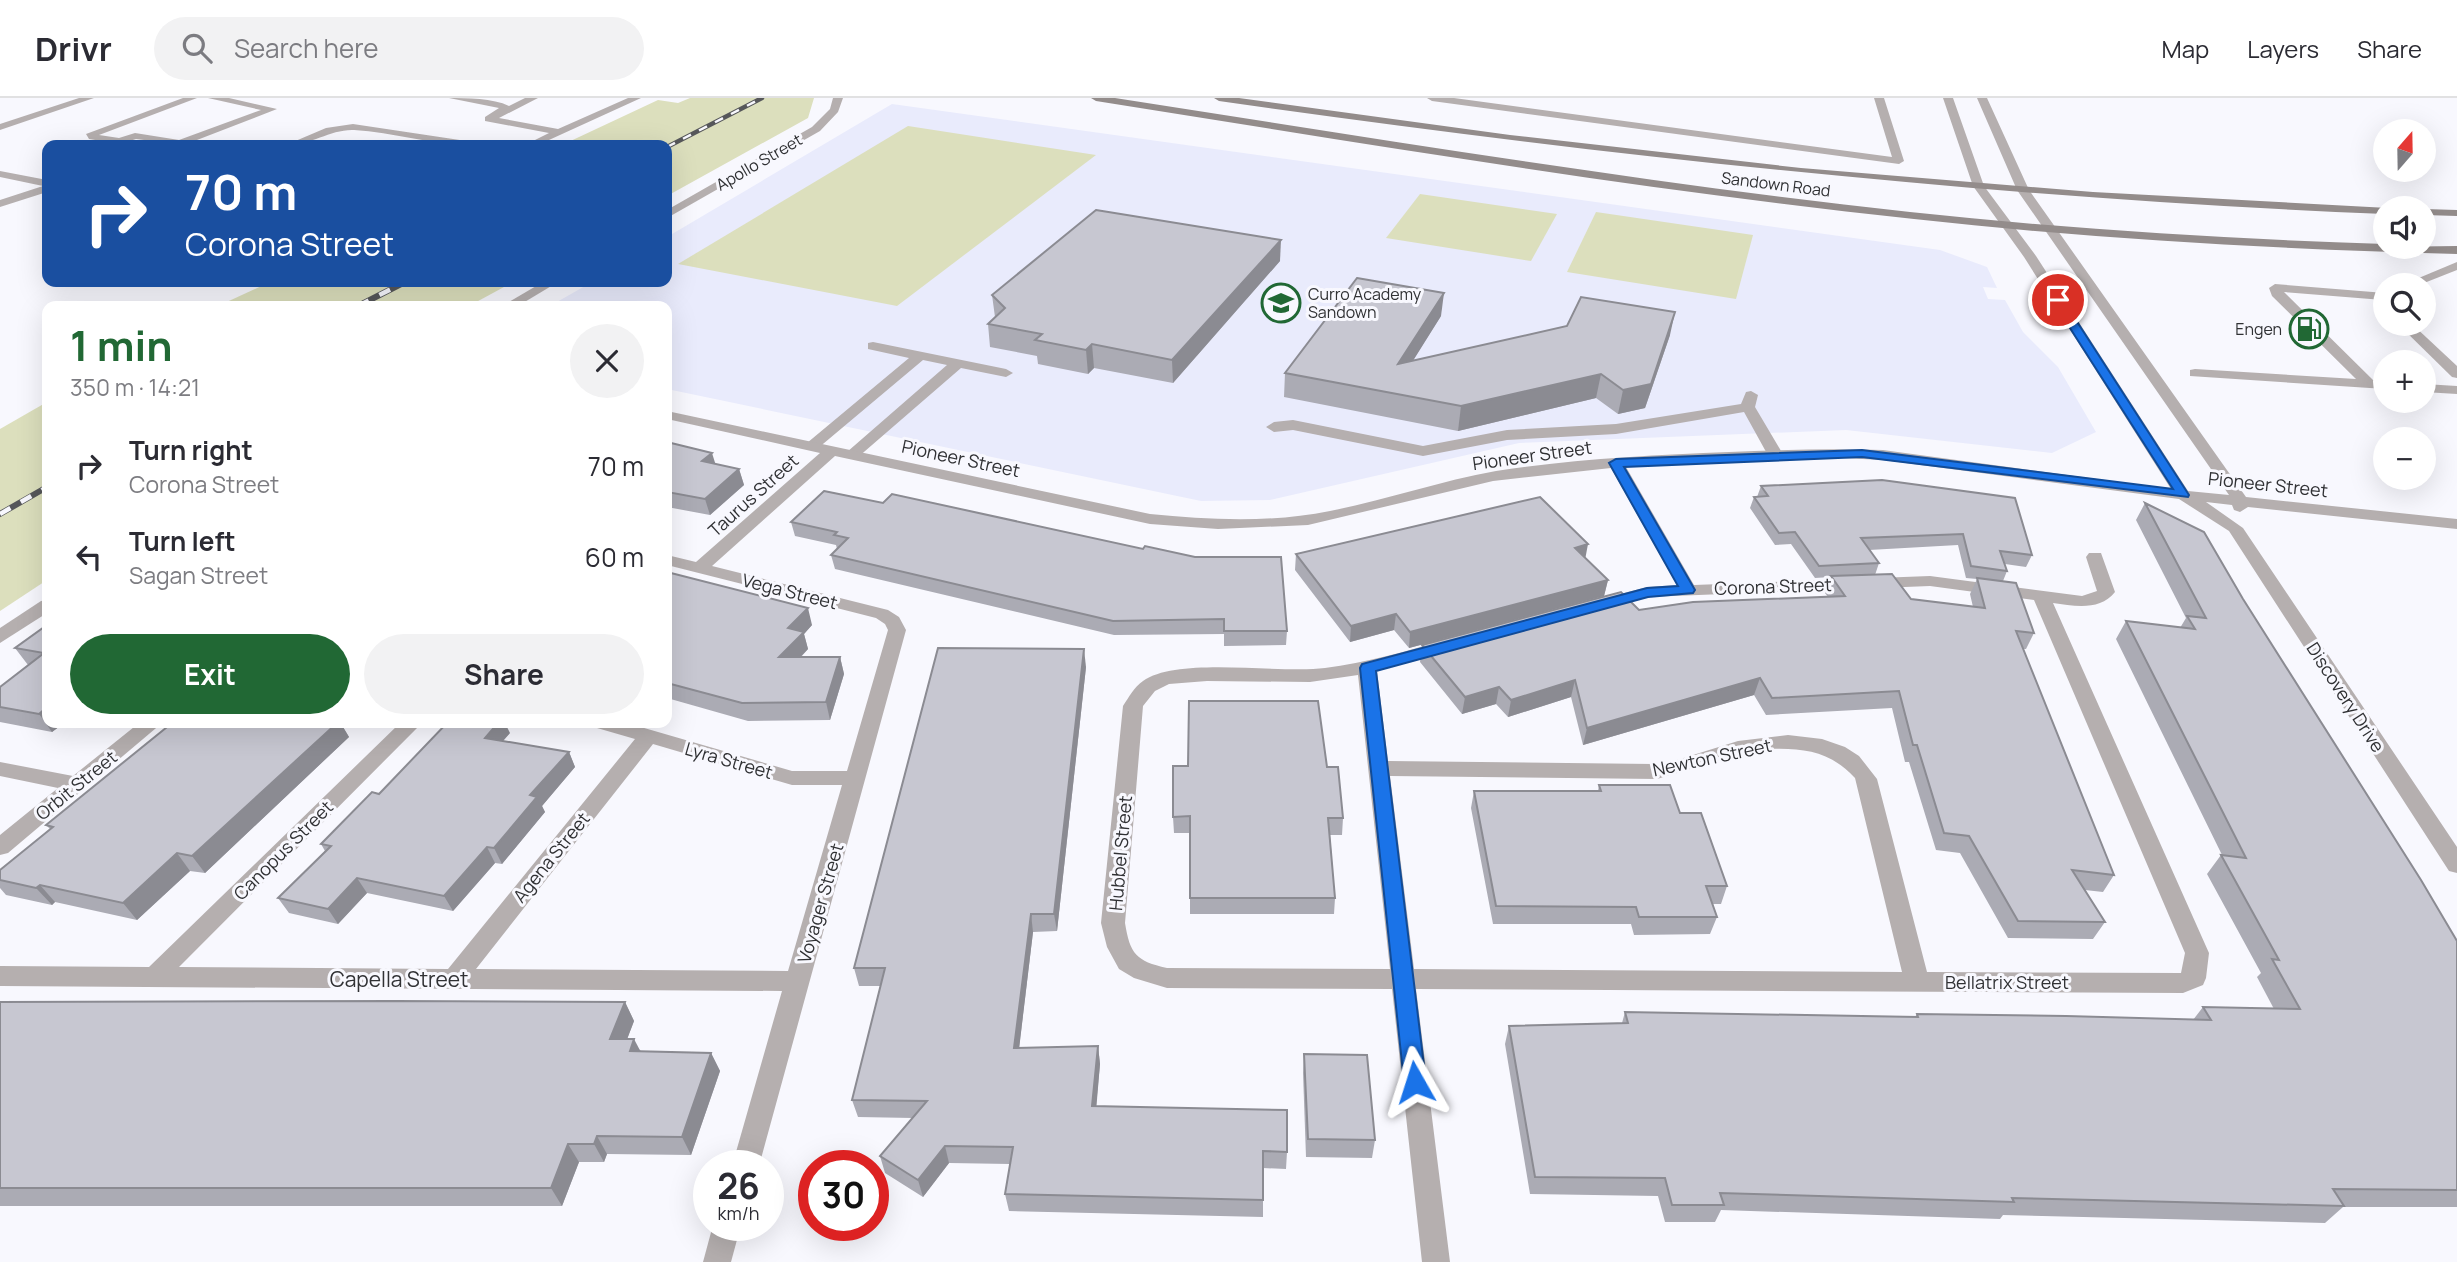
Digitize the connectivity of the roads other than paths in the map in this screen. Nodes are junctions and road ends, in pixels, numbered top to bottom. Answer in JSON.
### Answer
{"nodes":[{"id":1,"x":47,"y":98,"type":"edge"},
{"id":2,"x":89,"y":98,"type":"edge"},
{"id":3,"x":192,"y":98,"type":"edge"},
{"id":4,"x":213,"y":98,"type":"edge"},
{"id":5,"x":264,"y":98,"type":"edge"},
{"id":6,"x":454,"y":98,"type":"edge"},
{"id":7,"x":533,"y":98,"type":"edge"},
{"id":8,"x":636,"y":98,"type":"edge"},
{"id":9,"x":838,"y":98,"type":"edge"},
{"id":10,"x":1096,"y":98,"type":"edge"},
{"id":11,"x":1219,"y":98,"type":"edge"},
{"id":12,"x":1432,"y":98,"type":"edge"},
{"id":13,"x":1879,"y":98,"type":"edge"},
{"id":14,"x":1948,"y":98,"type":"edge"},
{"id":15,"x":1982,"y":98,"type":"edge"},
{"id":16,"x":75,"y":103,"type":"junction"},
{"id":17,"x":249,"y":103,"type":"junction"},
{"id":18,"x":502,"y":111,"type":"junction"},
{"id":19,"x":0,"y":127,"type":"edge"},
{"id":20,"x":560,"y":132,"type":"junction"},
{"id":21,"x":113,"y":140,"type":"edge"},
{"id":22,"x":123,"y":140,"type":"edge"},
{"id":23,"x":156,"y":140,"type":"edge"},
{"id":24,"x":188,"y":140,"type":"edge"},
{"id":25,"x":304,"y":140,"type":"edge"},
{"id":26,"x":440,"y":140,"type":"edge"},
{"id":27,"x":542,"y":140,"type":"edge"},
{"id":28,"x":0,"y":174,"type":"edge"},
{"id":29,"x":42,"y":184,"type":"edge"},
{"id":30,"x":1979,"y":186,"type":"junction"},
{"id":31,"x":42,"y":187,"type":"edge"},
{"id":32,"x":2023,"y":190,"type":"junction"},
{"id":33,"x":0,"y":204,"type":"edge"},
{"id":34,"x":2373,"y":210,"type":"edge"},
{"id":35,"x":672,"y":212,"type":"edge"},
{"id":36,"x":2436,"y":212,"type":"edge"},
{"id":37,"x":2457,"y":213,"type":"edge"},
{"id":38,"x":2004,"y":224,"type":"junction"},
{"id":39,"x":2050,"y":228,"type":"junction"},
{"id":40,"x":2457,"y":250,"type":"edge"},
{"id":41,"x":2457,"y":266,"type":"edge"},
{"id":42,"x":2436,"y":274,"type":"edge"},
{"id":43,"x":543,"y":287,"type":"edge"},
{"id":44,"x":2373,"y":296,"type":"edge"},
{"id":45,"x":518,"y":301,"type":"edge"},
{"id":46,"x":2418,"y":336,"type":"edge"},
{"id":47,"x":873,"y":346,"type":"dead end"},
{"id":48,"x":921,"y":355,"type":"junction"},
{"id":49,"x":958,"y":363,"type":"junction"},
{"id":50,"x":1006,"y":373,"type":"dead end"},
{"id":51,"x":2196,"y":373,"type":"dead end"},
{"id":52,"x":2457,"y":374,"type":"edge"},
{"id":53,"x":2370,"y":384,"type":"junction"},
{"id":54,"x":2373,"y":384,"type":"edge"},
{"id":55,"x":2436,"y":389,"type":"edge"},
{"id":56,"x":2457,"y":390,"type":"edge"},
{"id":57,"x":672,"y":416,"type":"edge"},
{"id":58,"x":1274,"y":427,"type":"dead end"},
{"id":59,"x":812,"y":446,"type":"junction"},
{"id":60,"x":832,"y":450,"type":"junction"},
{"id":61,"x":852,"y":455,"type":"junction"},
{"id":62,"x":1776,"y":456,"type":"junction"},
{"id":63,"x":1616,"y":463,"type":"junction"},
{"id":64,"x":2183,"y":495,"type":"junction"},
{"id":65,"x":2241,"y":501,"type":"junction"},
{"id":66,"x":2457,"y":524,"type":"edge"},
{"id":67,"x":2235,"y":528,"type":"junction"},
{"id":68,"x":2095,"y":557,"type":"dead end"},
{"id":69,"x":672,"y":561,"type":"edge"},
{"id":70,"x":699,"y":569,"type":"junction"},
{"id":71,"x":1688,"y":590,"type":"junction"},
{"id":72,"x":2041,"y":595,"type":"junction"},
{"id":73,"x":42,"y":609,"type":"edge"},
{"id":74,"x":1580,"y":610,"type":"edge"},
{"id":75,"x":0,"y":638,"type":"edge"},
{"id":76,"x":896,"y":640,"type":"joint"},
{"id":77,"x":1459,"y":643,"type":"edge"},
{"id":78,"x":1367,"y":668,"type":"junction"},
{"id":79,"x":146,"y":728,"type":"edge"},
{"id":80,"x":407,"y":728,"type":"edge"},
{"id":81,"x":621,"y":728,"type":"edge"},
{"id":82,"x":649,"y":736,"type":"junction"},
{"id":83,"x":1379,"y":768,"type":"junction"},
{"id":84,"x":0,"y":769,"type":"edge"},
{"id":85,"x":856,"y":778,"type":"junction"},
{"id":86,"x":77,"y":784,"type":"junction"},
{"id":87,"x":0,"y":847,"type":"edge"},
{"id":88,"x":2457,"y":865,"type":"edge"},
{"id":89,"x":0,"y":976,"type":"edge"},
{"id":90,"x":154,"y":977,"type":"junction"},
{"id":91,"x":454,"y":979,"type":"junction"},
{"id":92,"x":1403,"y":979,"type":"junction"},
{"id":93,"x":798,"y":981,"type":"junction"},
{"id":94,"x":1917,"y":982,"type":"junction"},
{"id":95,"x":750,"y":1150,"type":"edge"},
{"id":96,"x":723,"y":1241,"type":"edge"},
{"id":97,"x":717,"y":1262,"type":"edge"},
{"id":98,"x":1436,"y":1262,"type":"edge"}],
"edges":[{"from":1,"to":16,"type":"street"},
{"from":2,"to":16,"type":"street"},
{"from":3,"to":21,"type":"street"},
{"from":4,"to":17,"type":"street"},
{"from":5,"to":17,"type":"street"},
{"from":6,"to":18,"type":"street"},
{"from":7,"to":18,"type":"street"},
{"from":8,"to":20,"type":"street"},
{"from":9,"to":35,"type":"street","name":"Apollo Street"},
{"from":10,"to":38,"type":"main road","name":"Sandown Road"},
{"from":11,"to":30,"type":"main road","name":"Sandown Road"},
{"from":12,"to":13,"type":"street"},
{"from":14,"to":30,"type":"street","name":"Discovery Drive"},
{"from":15,"to":32,"type":"street"},
{"from":16,"to":19,"type":"street"},
{"from":17,"to":24,"type":"street"},
{"from":18,"to":20,"type":"street"},
{"from":20,"to":27,"type":"street"},
{"from":22,"to":23,"type":"street"},
{"from":25,"to":26,"type":"street"},
{"from":28,"to":29,"type":"street"},
{"from":30,"to":32,"type":"main road","name":"Sandown Road"},
{"from":30,"to":38,"type":"street","name":"Discovery Drive"},
{"from":31,"to":33,"type":"street"},
{"from":32,"to":34,"type":"main road","name":"Sandown Road"},
{"from":32,"to":39,"type":"street"},
{"from":36,"to":37,"type":"main road"},
{"from":38,"to":39,"type":"main road","name":"Sandown Road"},
{"from":38,"to":64,"type":"street","name":"Discovery Drive"},
{"from":39,"to":40,"type":"main road","name":"Sandown Road"},
{"from":39,"to":65,"type":"street"},
{"from":41,"to":42,"type":"street"},
{"from":43,"to":45,"type":"street"},
{"from":44,"to":53,"type":"street"},
{"from":46,"to":52,"type":"street"},
{"from":47,"to":48,"type":"street"},
{"from":48,"to":49,"type":"street"},
{"from":48,"to":59,"type":"lane"},
{"from":49,"to":50,"type":"street"},
{"from":49,"to":61,"type":"street"},
{"from":51,"to":53,"type":"street"},
{"from":53,"to":54,"type":"street"},
{"from":55,"to":56,"type":"street"},
{"from":57,"to":59,"type":"street","name":"Pioneer Street"},
{"from":58,"to":62,"type":"street"},
{"from":59,"to":60,"type":"street","name":"Pioneer Street"},
{"from":60,"to":61,"type":"street","name":"Pioneer Street"},
{"from":60,"to":70,"type":"street","name":"Taurus Street"},
{"from":61,"to":63,"type":"street","name":"Pioneer Street"},
{"from":62,"to":63,"type":"street","name":"Pioneer Street"},
{"from":62,"to":64,"type":"street","name":"Pioneer Street"},
{"from":63,"to":71,"type":"street"},
{"from":64,"to":65,"type":"street","name":"Pioneer Street"},
{"from":64,"to":67,"type":"street","name":"Discovery Drive"},
{"from":65,"to":66,"type":"street","name":"Pioneer Street"},
{"from":65,"to":67,"type":"street"},
{"from":67,"to":88,"type":"street","name":"Discovery Drive"},
{"from":68,"to":72,"type":"street","name":"Corona Street"},
{"from":69,"to":70,"type":"street","name":"Vega Street"},
{"from":70,"to":76,"type":"street","name":"Vega Street"},
{"from":71,"to":72,"type":"street","name":"Corona Street"},
{"from":71,"to":74,"type":"street","name":"Corona Street"},
{"from":72,"to":94,"type":"street","name":"Bellatrix Street"},
{"from":73,"to":75,"type":"street"},
{"from":76,"to":85,"type":"street","name":"Voyager Street"},
{"from":77,"to":78,"type":"street"},
{"from":78,"to":83,"type":"street"},
{"from":78,"to":92,"type":"street","name":"Hubbel Street"},
{"from":79,"to":86,"type":"street","name":"Orbit Street"},
{"from":80,"to":90,"type":"street","name":"Canopus Street"},
{"from":81,"to":82,"type":"street","name":"Lyra Street"},
{"from":82,"to":85,"type":"street","name":"Lyra Street"},
{"from":82,"to":91,"type":"street","name":"Agena Street"},
{"from":83,"to":92,"type":"street"},
{"from":83,"to":94,"type":"street","name":"Newton Street"},
{"from":84,"to":86,"type":"street"},
{"from":85,"to":93,"type":"street","name":"Voyager Street"},
{"from":86,"to":87,"type":"street","name":"Orbit Street"},
{"from":89,"to":90,"type":"street","name":"Capella Street"},
{"from":90,"to":91,"type":"street","name":"Capella Street"},
{"from":91,"to":93,"type":"street","name":"Capella Street"},
{"from":92,"to":94,"type":"street","name":"Bellatrix Street"},
{"from":92,"to":98,"type":"street"},
{"from":93,"to":95,"type":"street","name":"Voyager Street"},
{"from":96,"to":97,"type":"street"}]}
